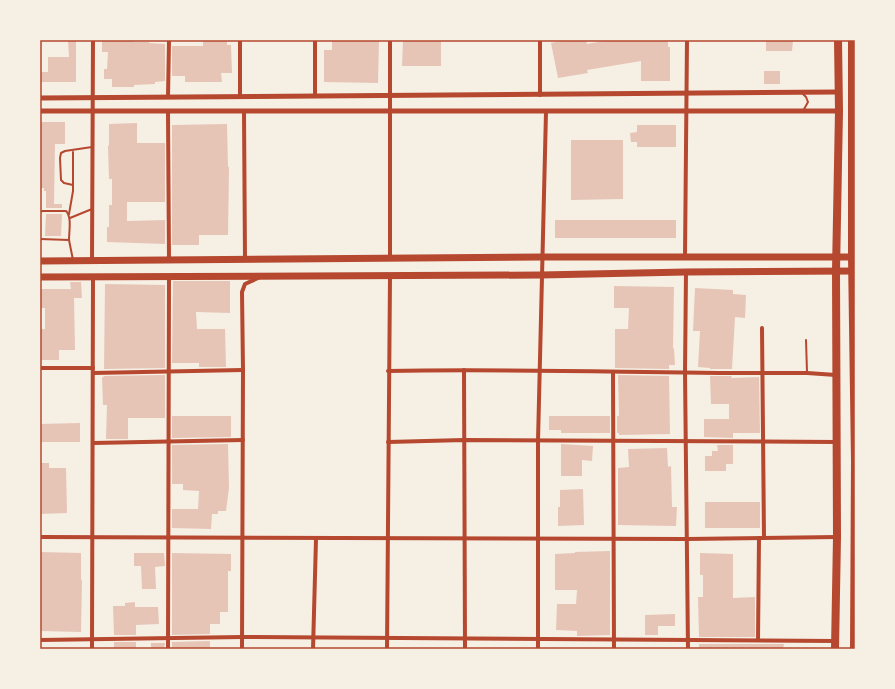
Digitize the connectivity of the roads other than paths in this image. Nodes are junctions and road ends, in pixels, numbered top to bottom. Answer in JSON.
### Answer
{"nodes":[{"id":1,"x":93,"y":40,"type":"edge"},
{"id":2,"x":169,"y":40,"type":"edge"},
{"id":3,"x":240,"y":40,"type":"edge"},
{"id":4,"x":315,"y":40,"type":"edge"},
{"id":5,"x":390,"y":40,"type":"edge"},
{"id":6,"x":540,"y":40,"type":"edge"},
{"id":7,"x":687,"y":40,"type":"edge"},
{"id":8,"x":838,"y":40,"type":"edge"},
{"id":9,"x":852,"y":40,"type":"edge"},
{"id":10,"x":802,"y":92,"type":"junction"},
{"id":11,"x":838,"y":92,"type":"junction"},
{"id":12,"x":687,"y":94,"type":"junction"},
{"id":13,"x":540,"y":95,"type":"junction"},
{"id":14,"x":240,"y":96,"type":"junction"},
{"id":15,"x":315,"y":96,"type":"junction"},
{"id":16,"x":389,"y":96,"type":"junction"},
{"id":17,"x":93,"y":97,"type":"junction"},
{"id":18,"x":168,"y":97,"type":"junction"},
{"id":19,"x":40,"y":98,"type":"edge"},
{"id":20,"x":40,"y":111,"type":"edge"},
{"id":21,"x":802,"y":111,"type":"junction"},
{"id":22,"x":839,"y":111,"type":"junction"},
{"id":23,"x":93,"y":112,"type":"junction"},
{"id":24,"x":168,"y":112,"type":"junction"},
{"id":25,"x":244,"y":112,"type":"junction"},
{"id":26,"x":390,"y":112,"type":"junction"},
{"id":27,"x":546,"y":112,"type":"junction"},
{"id":28,"x":687,"y":112,"type":"junction"},
{"id":29,"x":854,"y":112,"type":"edge"},
{"id":30,"x":93,"y":147,"type":"junction"},
{"id":31,"x":73,"y":151,"type":"junction"},
{"id":32,"x":74,"y":185,"type":"junction"},
{"id":33,"x":92,"y":209,"type":"junction"},
{"id":34,"x":40,"y":212,"type":"edge"},
{"id":35,"x":69,"y":214,"type":"junction"},
{"id":36,"x":70,"y":218,"type":"junction"},
{"id":37,"x":40,"y":239,"type":"edge"},
{"id":38,"x":69,"y":240,"type":"junction"},
{"id":39,"x":685,"y":256,"type":"junction"},
{"id":40,"x":836,"y":256,"type":"junction"},
{"id":41,"x":854,"y":256,"type":"edge"},
{"id":42,"x":542,"y":257,"type":"junction"},
{"id":43,"x":390,"y":258,"type":"junction"},
{"id":44,"x":245,"y":259,"type":"junction"},
{"id":45,"x":169,"y":260,"type":"junction"},
{"id":46,"x":40,"y":261,"type":"edge"},
{"id":47,"x":74,"y":261,"type":"junction"},
{"id":48,"x":92,"y":261,"type":"junction"},
{"id":49,"x":836,"y":271,"type":"junction"},
{"id":50,"x":854,"y":271,"type":"edge"},
{"id":51,"x":686,"y":272,"type":"junction"},
{"id":52,"x":541,"y":275,"type":"junction"},
{"id":53,"x":169,"y":276,"type":"junction"},
{"id":54,"x":262,"y":276,"type":"junction"},
{"id":55,"x":390,"y":276,"type":"junction"},
{"id":56,"x":40,"y":277,"type":"edge"},
{"id":57,"x":93,"y":277,"type":"junction"},
{"id":58,"x":762,"y":328,"type":"dead end"},
{"id":59,"x":806,"y":340,"type":"dead end"},
{"id":60,"x":40,"y":368,"type":"edge"},
{"id":61,"x":93,"y":368,"type":"junction"},
{"id":62,"x":244,"y":370,"type":"junction"},
{"id":63,"x":464,"y":370,"type":"junction"},
{"id":64,"x":388,"y":371,"type":"junction"},
{"id":65,"x":169,"y":372,"type":"junction"},
{"id":66,"x":539,"y":372,"type":"junction"},
{"id":67,"x":612,"y":372,"type":"junction"},
{"id":68,"x":685,"y":372,"type":"junction"},
{"id":69,"x":93,"y":373,"type":"junction"},
{"id":70,"x":807,"y":373,"type":"junction"},
{"id":71,"x":762,"y":374,"type":"junction"},
{"id":72,"x":836,"y":375,"type":"junction"},
{"id":73,"x":243,"y":440,"type":"junction"},
{"id":74,"x":464,"y":440,"type":"junction"},
{"id":75,"x":538,"y":441,"type":"junction"},
{"id":76,"x":613,"y":441,"type":"junction"},
{"id":77,"x":763,"y":441,"type":"junction"},
{"id":78,"x":168,"y":442,"type":"junction"},
{"id":79,"x":388,"y":442,"type":"junction"},
{"id":80,"x":686,"y":442,"type":"junction"},
{"id":81,"x":836,"y":442,"type":"junction"},
{"id":82,"x":93,"y":443,"type":"junction"},
{"id":83,"x":40,"y":537,"type":"edge"},
{"id":84,"x":93,"y":537,"type":"junction"},
{"id":85,"x":167,"y":537,"type":"junction"},
{"id":86,"x":837,"y":537,"type":"junction"},
{"id":87,"x":244,"y":538,"type":"junction"},
{"id":88,"x":465,"y":538,"type":"junction"},
{"id":89,"x":538,"y":538,"type":"junction"},
{"id":90,"x":761,"y":538,"type":"junction"},
{"id":91,"x":316,"y":539,"type":"junction"},
{"id":92,"x":387,"y":539,"type":"junction"},
{"id":93,"x":613,"y":539,"type":"junction"},
{"id":94,"x":687,"y":539,"type":"junction"},
{"id":95,"x":167,"y":637,"type":"junction"},
{"id":96,"x":242,"y":637,"type":"junction"},
{"id":97,"x":92,"y":638,"type":"junction"},
{"id":98,"x":313,"y":638,"type":"junction"},
{"id":99,"x":387,"y":639,"type":"junction"},
{"id":100,"x":465,"y":639,"type":"junction"},
{"id":101,"x":40,"y":640,"type":"edge"},
{"id":102,"x":538,"y":640,"type":"junction"},
{"id":103,"x":614,"y":640,"type":"junction"},
{"id":104,"x":687,"y":640,"type":"junction"},
{"id":105,"x":758,"y":640,"type":"junction"},
{"id":106,"x":835,"y":645,"type":"edge"},
{"id":107,"x":92,"y":649,"type":"edge"},
{"id":108,"x":168,"y":649,"type":"edge"},
{"id":109,"x":242,"y":649,"type":"edge"},
{"id":110,"x":314,"y":649,"type":"edge"},
{"id":111,"x":387,"y":649,"type":"edge"},
{"id":112,"x":464,"y":649,"type":"edge"},
{"id":113,"x":538,"y":649,"type":"edge"},
{"id":114,"x":614,"y":649,"type":"edge"},
{"id":115,"x":688,"y":649,"type":"edge"},
{"id":116,"x":854,"y":649,"type":"edge"}],
"edges":[{"from":1,"to":17,"type":"street"},
{"from":2,"to":18,"type":"street"},
{"from":3,"to":14,"type":"street"},
{"from":4,"to":15,"type":"street"},
{"from":5,"to":16,"type":"street"},
{"from":6,"to":13,"type":"street"},
{"from":7,"to":12,"type":"street"},
{"from":8,"to":11,"type":"highway"},
{"from":9,"to":29,"type":"highway"},
{"from":10,"to":11,"type":"street"},
{"from":10,"to":12,"type":"street"},
{"from":10,"to":21,"type":"lane"},
{"from":11,"to":22,"type":"highway"},
{"from":12,"to":13,"type":"street"},
{"from":12,"to":28,"type":"street"},
{"from":13,"to":16,"type":"street"},
{"from":14,"to":15,"type":"street"},
{"from":14,"to":18,"type":"street"},
{"from":15,"to":16,"type":"street"},
{"from":16,"to":26,"type":"street"},
{"from":17,"to":18,"type":"street"},
{"from":17,"to":19,"type":"street"},
{"from":17,"to":23,"type":"street"},
{"from":20,"to":23,"type":"street"},
{"from":21,"to":22,"type":"street"},
{"from":21,"to":28,"type":"street"},
{"from":22,"to":40,"type":"highway"},
{"from":23,"to":24,"type":"street"},
{"from":23,"to":30,"type":"street"},
{"from":24,"to":25,"type":"street"},
{"from":24,"to":45,"type":"street"},
{"from":25,"to":26,"type":"street"},
{"from":25,"to":44,"type":"street"},
{"from":26,"to":27,"type":"street"},
{"from":26,"to":43,"type":"street"},
{"from":27,"to":28,"type":"street"},
{"from":27,"to":42,"type":"street"},
{"from":28,"to":39,"type":"street"},
{"from":29,"to":41,"type":"highway"},
{"from":30,"to":31,"type":"lane"},
{"from":30,"to":33,"type":"street"},
{"from":31,"to":32,"type":"lane"},
{"from":31,"to":32,"type":"lane"},
{"from":32,"to":35,"type":"lane"},
{"from":33,"to":36,"type":"lane"},
{"from":33,"to":48,"type":"street"},
{"from":34,"to":35,"type":"lane"},
{"from":35,"to":36,"type":"lane"},
{"from":36,"to":38,"type":"lane"},
{"from":37,"to":38,"type":"lane"},
{"from":38,"to":47,"type":"lane"},
{"from":39,"to":40,"type":"main road"},
{"from":39,"to":42,"type":"main road"},
{"from":40,"to":41,"type":"main road"},
{"from":40,"to":49,"type":"highway"},
{"from":41,"to":50,"type":"highway"},
{"from":42,"to":43,"type":"main road"},
{"from":42,"to":52,"type":"street"},
{"from":43,"to":44,"type":"main road"},
{"from":44,"to":45,"type":"main road"},
{"from":45,"to":48,"type":"main road"},
{"from":46,"to":47,"type":"main road"},
{"from":47,"to":48,"type":"main road"},
{"from":49,"to":50,"type":"main road"},
{"from":49,"to":51,"type":"main road"},
{"from":49,"to":72,"type":"highway"},
{"from":50,"to":116,"type":"highway"},
{"from":51,"to":52,"type":"main road"},
{"from":51,"to":68,"type":"street"},
{"from":52,"to":55,"type":"main road"},
{"from":52,"to":66,"type":"street"},
{"from":53,"to":54,"type":"main road"},
{"from":53,"to":57,"type":"main road"},
{"from":53,"to":65,"type":"street"},
{"from":54,"to":55,"type":"main road"},
{"from":54,"to":62,"type":"street"},
{"from":55,"to":64,"type":"street"},
{"from":56,"to":57,"type":"main road"},
{"from":57,"to":61,"type":"street"},
{"from":58,"to":71,"type":"street"},
{"from":59,"to":70,"type":"lane"},
{"from":60,"to":61,"type":"street"},
{"from":61,"to":69,"type":"street"},
{"from":62,"to":65,"type":"street"},
{"from":62,"to":73,"type":"street"},
{"from":63,"to":64,"type":"street"},
{"from":63,"to":66,"type":"street"},
{"from":63,"to":74,"type":"street"},
{"from":64,"to":79,"type":"street"},
{"from":65,"to":69,"type":"street"},
{"from":65,"to":78,"type":"street"},
{"from":66,"to":67,"type":"street"},
{"from":66,"to":75,"type":"street"},
{"from":67,"to":68,"type":"street"},
{"from":67,"to":76,"type":"street"},
{"from":68,"to":71,"type":"street"},
{"from":68,"to":80,"type":"street"},
{"from":69,"to":82,"type":"street"},
{"from":70,"to":71,"type":"street"},
{"from":70,"to":72,"type":"street"},
{"from":71,"to":77,"type":"street"},
{"from":72,"to":81,"type":"highway"},
{"from":73,"to":78,"type":"street"},
{"from":73,"to":87,"type":"street"},
{"from":74,"to":75,"type":"street"},
{"from":74,"to":79,"type":"street"},
{"from":74,"to":88,"type":"street"},
{"from":75,"to":76,"type":"street"},
{"from":75,"to":89,"type":"street"},
{"from":76,"to":80,"type":"street"},
{"from":76,"to":93,"type":"street"},
{"from":77,"to":80,"type":"street"},
{"from":77,"to":81,"type":"street"},
{"from":77,"to":90,"type":"street"},
{"from":78,"to":82,"type":"street"},
{"from":78,"to":85,"type":"street"},
{"from":79,"to":92,"type":"street"},
{"from":80,"to":94,"type":"street"},
{"from":81,"to":86,"type":"highway"},
{"from":82,"to":84,"type":"street"},
{"from":83,"to":84,"type":"street"},
{"from":84,"to":85,"type":"street"},
{"from":84,"to":97,"type":"street"},
{"from":85,"to":87,"type":"street"},
{"from":85,"to":95,"type":"street"},
{"from":86,"to":90,"type":"street"},
{"from":86,"to":106,"type":"highway"},
{"from":87,"to":91,"type":"street"},
{"from":87,"to":96,"type":"street"},
{"from":88,"to":89,"type":"street"},
{"from":88,"to":92,"type":"street"},
{"from":88,"to":100,"type":"street"},
{"from":89,"to":93,"type":"street"},
{"from":89,"to":102,"type":"street"},
{"from":90,"to":94,"type":"street"},
{"from":90,"to":105,"type":"street"},
{"from":91,"to":92,"type":"street"},
{"from":91,"to":98,"type":"street"},
{"from":92,"to":99,"type":"street"},
{"from":93,"to":94,"type":"street"},
{"from":93,"to":103,"type":"street"},
{"from":94,"to":104,"type":"street"},
{"from":95,"to":96,"type":"street"},
{"from":95,"to":97,"type":"street"},
{"from":95,"to":108,"type":"street"},
{"from":96,"to":98,"type":"street"},
{"from":96,"to":109,"type":"street"},
{"from":97,"to":101,"type":"street"},
{"from":97,"to":107,"type":"street"},
{"from":98,"to":99,"type":"street"},
{"from":98,"to":110,"type":"street"},
{"from":99,"to":100,"type":"street"},
{"from":99,"to":111,"type":"street"},
{"from":100,"to":102,"type":"street"},
{"from":100,"to":112,"type":"street"},
{"from":102,"to":103,"type":"street"},
{"from":102,"to":113,"type":"street"},
{"from":103,"to":104,"type":"street"},
{"from":103,"to":114,"type":"street"},
{"from":104,"to":105,"type":"street"},
{"from":104,"to":115,"type":"street"},
{"from":105,"to":106,"type":"street"}]}
